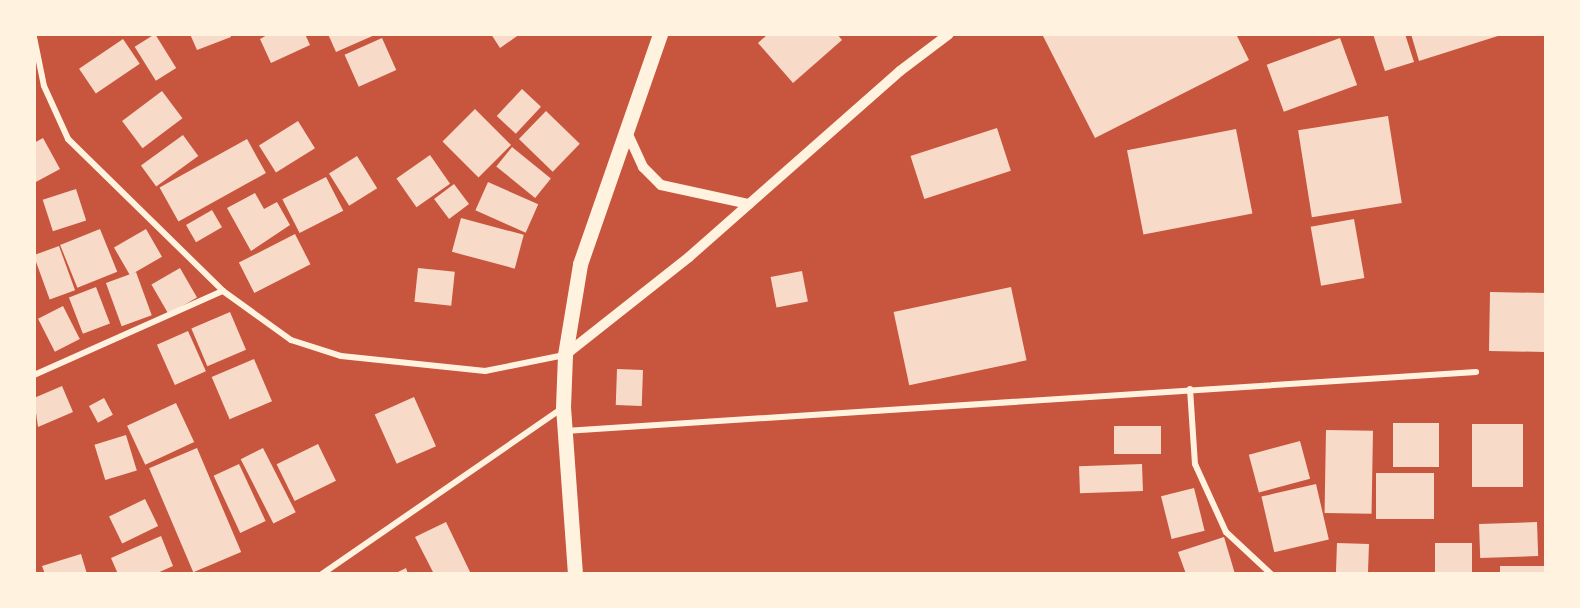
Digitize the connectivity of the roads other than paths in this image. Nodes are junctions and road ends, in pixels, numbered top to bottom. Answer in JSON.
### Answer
{"nodes":[{"id":1,"x":660,"y":34,"type":"edge"},
{"id":2,"x":949,"y":34,"type":"edge"},
{"id":3,"x":34,"y":37,"type":"edge"},
{"id":4,"x":626,"y":130,"type":"junction"},
{"id":5,"x":749,"y":204,"type":"junction"},
{"id":6,"x":223,"y":291,"type":"junction"},
{"id":7,"x":565,"y":355,"type":"junction"},
{"id":8,"x":1476,"y":372,"type":"dead end"},
{"id":9,"x":34,"y":375,"type":"edge"},
{"id":10,"x":1190,"y":389,"type":"junction"},
{"id":11,"x":563,"y":407,"type":"junction"},
{"id":12,"x":565,"y":431,"type":"junction"},
{"id":13,"x":322,"y":573,"type":"edge"},
{"id":14,"x":575,"y":573,"type":"edge"},
{"id":15,"x":1271,"y":573,"type":"edge"}],
"edges":[{"from":1,"to":4,"type":"main road"},
{"from":2,"to":5,"type":"street"},
{"from":3,"to":6,"type":"street"},
{"from":4,"to":5,"type":"street"},
{"from":4,"to":7,"type":"main road"},
{"from":5,"to":7,"type":"street"},
{"from":6,"to":7,"type":"street"},
{"from":6,"to":9,"type":"street"},
{"from":7,"to":11,"type":"main road"},
{"from":8,"to":10,"type":"street"},
{"from":10,"to":12,"type":"street"},
{"from":10,"to":15,"type":"street"},
{"from":11,"to":12,"type":"main road"},
{"from":11,"to":13,"type":"street"},
{"from":12,"to":14,"type":"main road"}]}
